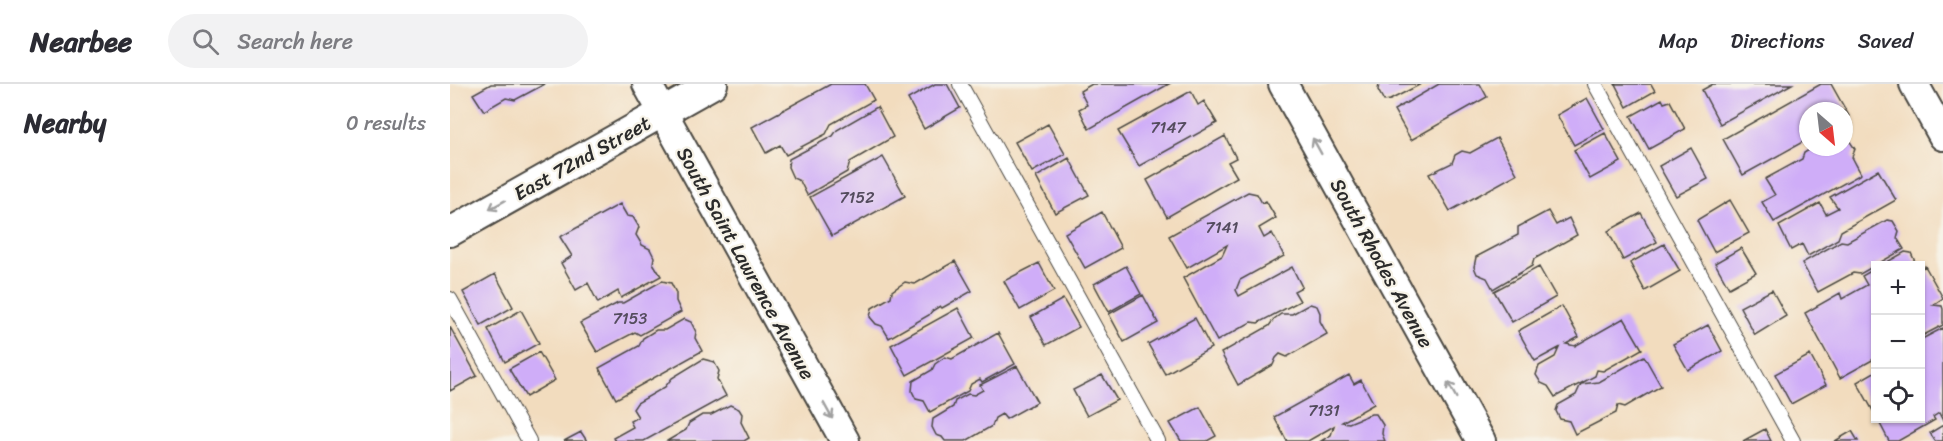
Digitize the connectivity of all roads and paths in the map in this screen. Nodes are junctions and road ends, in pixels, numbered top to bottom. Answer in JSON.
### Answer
{"nodes":[{"id":1,"x":647,"y":84,"type":"edge"},
{"id":2,"x":713,"y":84,"type":"edge"},
{"id":3,"x":960,"y":84,"type":"edge"},
{"id":4,"x":1283,"y":84,"type":"edge"},
{"id":5,"x":1595,"y":84,"type":"edge"},
{"id":6,"x":1914,"y":84,"type":"edge"},
{"id":7,"x":663,"y":113,"type":"junction"},
{"id":8,"x":1943,"y":136,"type":"edge"},
{"id":9,"x":450,"y":232,"type":"edge"},
{"id":10,"x":450,"y":299,"type":"edge"},
{"id":11,"x":529,"y":441,"type":"edge"},
{"id":12,"x":845,"y":441,"type":"edge"},
{"id":13,"x":1158,"y":441,"type":"edge"},
{"id":14,"x":1481,"y":441,"type":"edge"},
{"id":15,"x":1793,"y":441,"type":"edge"}],
"edges":[{"from":1,"to":7,"type":"street","name":"South Saint Lawrence Avenue"},
{"from":2,"to":7,"type":"street","name":"East 72nd Street"},
{"from":3,"to":13,"type":"lane"},
{"from":14,"to":4,"type":"street","name":"South Rhodes Avenue","one_way":true},
{"from":5,"to":15,"type":"lane"},
{"from":6,"to":8,"type":"street"},
{"from":7,"to":9,"type":"street","name":"East 72nd Street","one_way":true},
{"from":7,"to":12,"type":"street","name":"South Saint Lawrence Avenue","one_way":true},
{"from":10,"to":11,"type":"lane"}]}
